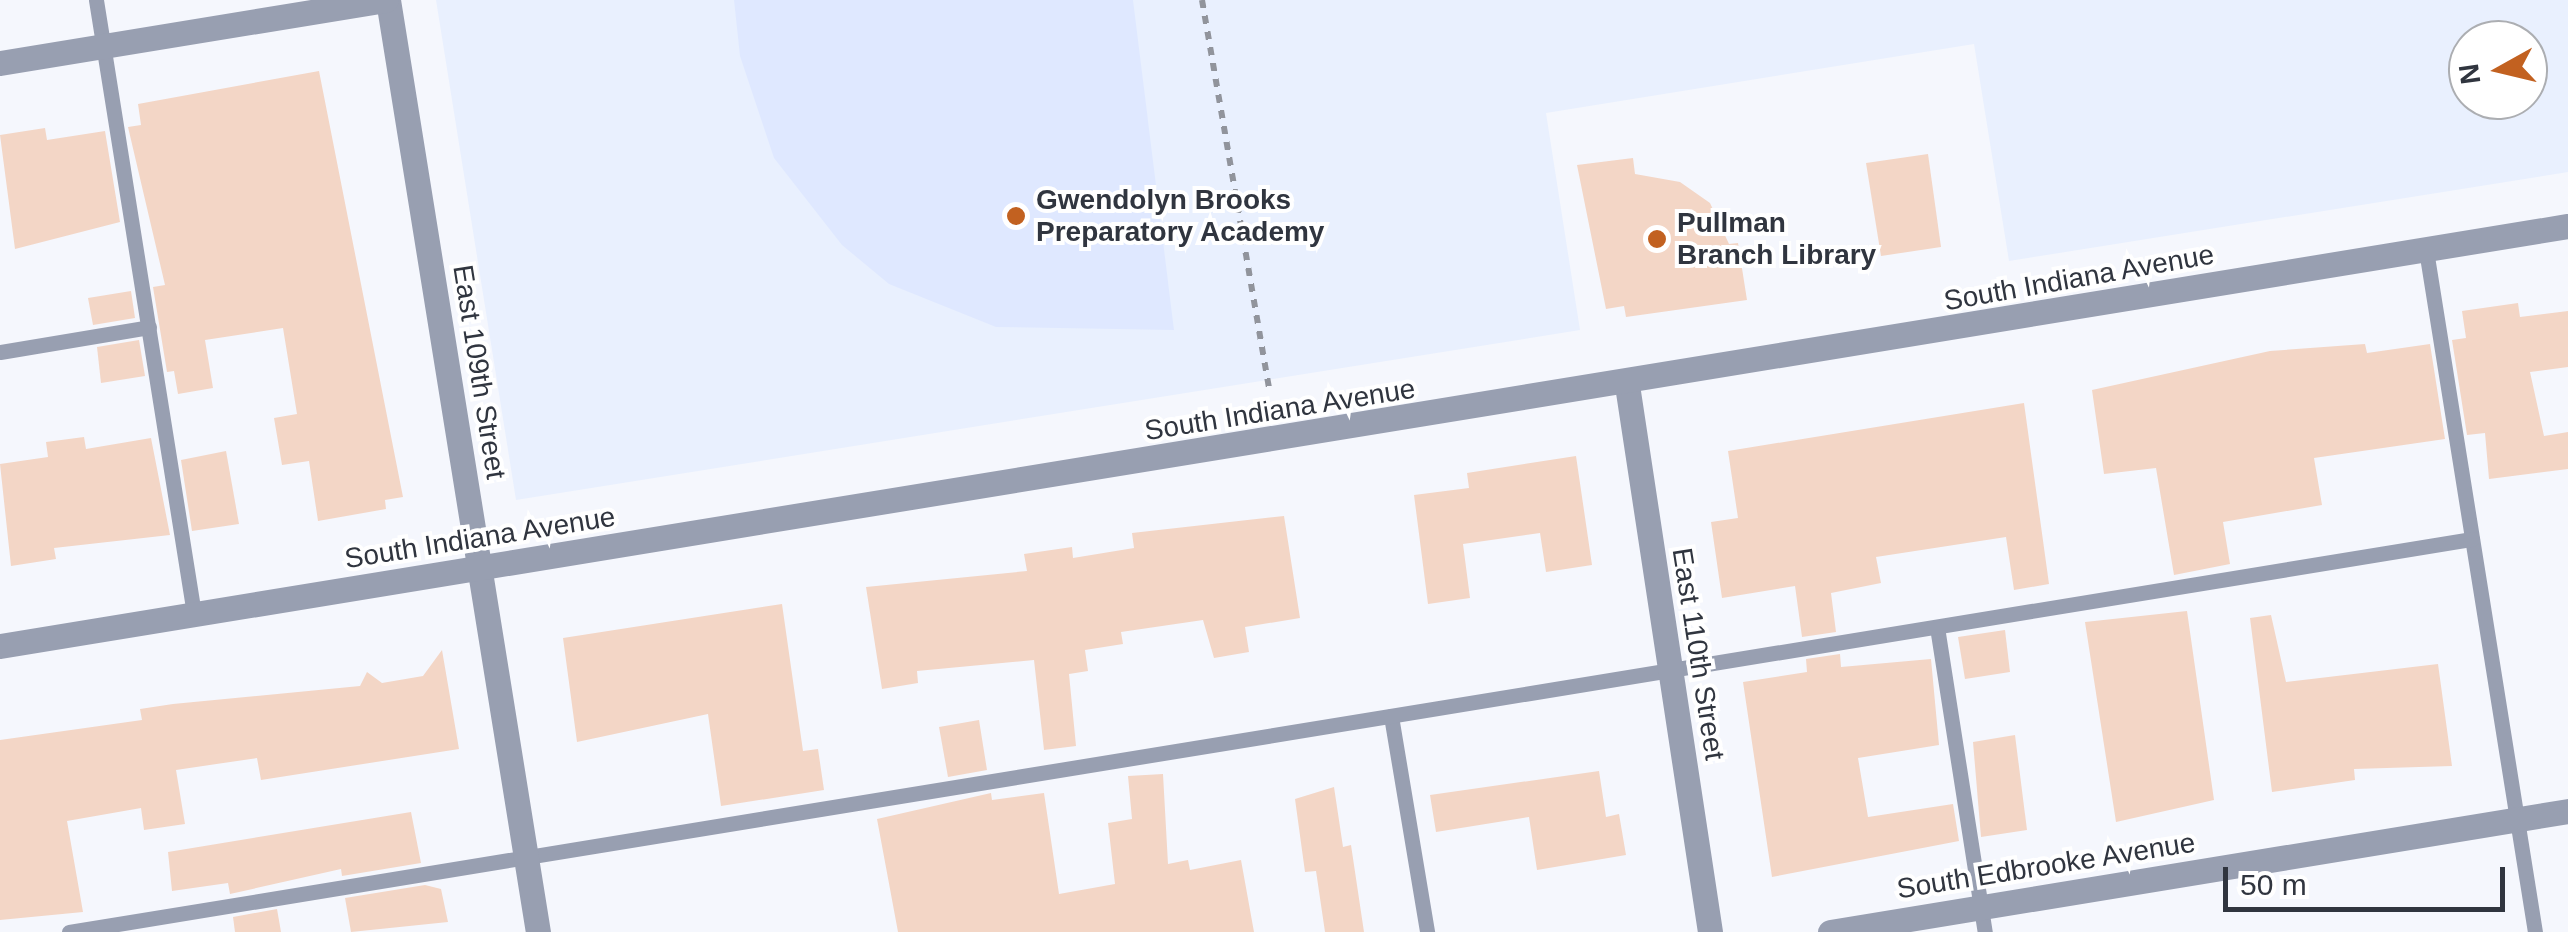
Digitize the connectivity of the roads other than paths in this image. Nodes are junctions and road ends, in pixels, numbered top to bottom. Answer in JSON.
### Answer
{"nodes":[{"id":1,"x":96,"y":0,"type":"edge"},
{"id":2,"x":387,"y":0,"type":"edge"},
{"id":3,"x":104,"y":46,"type":"junction"},
{"id":4,"x":0,"y":63,"type":"edge"},
{"id":5,"x":2568,"y":226,"type":"edge"},
{"id":6,"x":2426,"y":250,"type":"junction"},
{"id":7,"x":149,"y":328,"type":"junction"},
{"id":8,"x":0,"y":352,"type":"edge"},
{"id":9,"x":1626,"y":385,"type":"junction"},
{"id":10,"x":2472,"y":539,"type":"junction"},
{"id":11,"x":480,"y":568,"type":"junction"},
{"id":12,"x":194,"y":614,"type":"junction"},
{"id":13,"x":1936,"y":627,"type":"junction"},
{"id":14,"x":0,"y":646,"type":"edge"},
{"id":15,"x":1670,"y":671,"type":"junction"},
{"id":16,"x":1392,"y":716,"type":"junction"},
{"id":17,"x":2568,"y":811,"type":"edge"},
{"id":18,"x":2517,"y":819,"type":"junction"},
{"id":19,"x":526,"y":858,"type":"junction"},
{"id":20,"x":1983,"y":920,"type":"edge"},
{"id":21,"x":69,"y":932,"type":"edge"},
{"id":22,"x":538,"y":932,"type":"edge"},
{"id":23,"x":1427,"y":932,"type":"edge"},
{"id":24,"x":1710,"y":932,"type":"edge"},
{"id":25,"x":1830,"y":932,"type":"edge"},
{"id":26,"x":2535,"y":932,"type":"edge"}],
"edges":[{"from":1,"to":3,"type":"lane"},
{"from":2,"to":3,"type":"street"},
{"from":2,"to":11,"type":"street","name":"East 109th Street"},
{"from":3,"to":4,"type":"street"},
{"from":3,"to":7,"type":"lane"},
{"from":5,"to":6,"type":"street","name":"South Indiana Avenue"},
{"from":6,"to":9,"type":"street","name":"South Indiana Avenue"},
{"from":6,"to":10,"type":"lane"},
{"from":7,"to":8,"type":"lane"},
{"from":7,"to":12,"type":"lane"},
{"from":9,"to":11,"type":"street","name":"South Indiana Avenue"},
{"from":9,"to":15,"type":"street","name":"East 110th Street"},
{"from":10,"to":13,"type":"lane"},
{"from":10,"to":18,"type":"lane"},
{"from":11,"to":12,"type":"street","name":"South Indiana Avenue"},
{"from":11,"to":19,"type":"street","name":"East 109th Street"},
{"from":12,"to":14,"type":"street","name":"South Indiana Avenue"},
{"from":13,"to":15,"type":"lane"},
{"from":13,"to":20,"type":"lane"},
{"from":15,"to":16,"type":"lane"},
{"from":15,"to":24,"type":"street","name":"East 110th Street"},
{"from":16,"to":19,"type":"lane"},
{"from":16,"to":23,"type":"lane"},
{"from":17,"to":18,"type":"street","name":"South Edbrooke Avenue"},
{"from":18,"to":20,"type":"street","name":"South Edbrooke Avenue"},
{"from":18,"to":26,"type":"lane"},
{"from":19,"to":21,"type":"lane"},
{"from":19,"to":22,"type":"street","name":"East 109th Street"},
{"from":20,"to":25,"type":"street","name":"South Edbrooke Avenue"}]}
